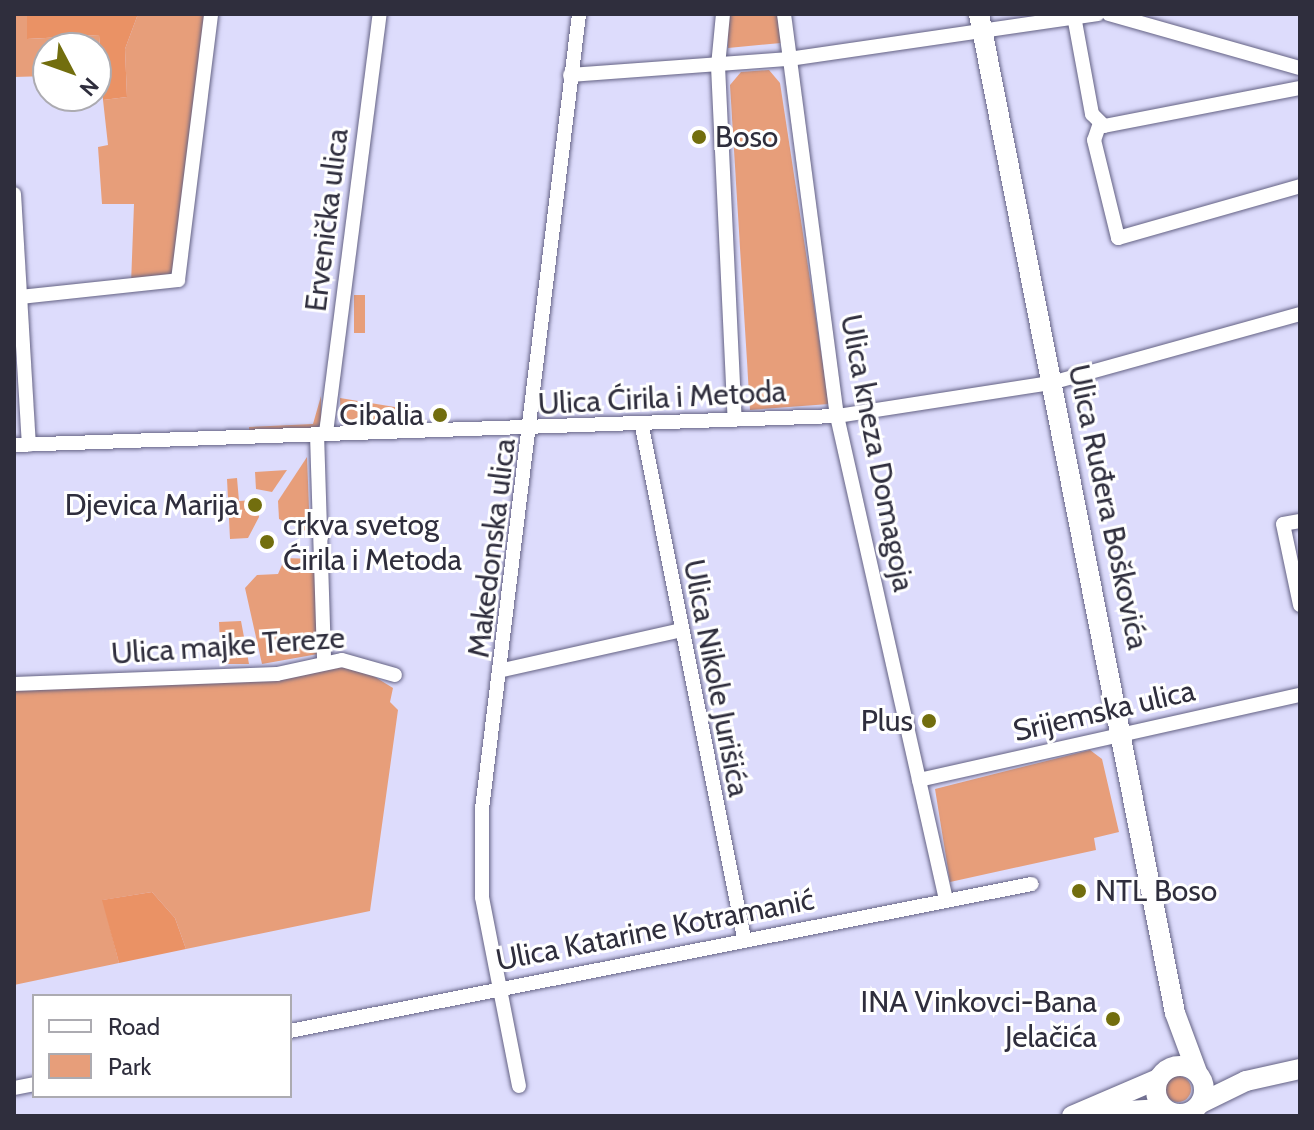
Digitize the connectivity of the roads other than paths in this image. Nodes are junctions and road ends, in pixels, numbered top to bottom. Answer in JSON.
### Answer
{"nodes":[{"id":1,"x":211,"y":14,"type":"edge"},
{"id":2,"x":380,"y":14,"type":"edge"},
{"id":3,"x":579,"y":14,"type":"edge"},
{"id":4,"x":723,"y":14,"type":"edge"},
{"id":5,"x":784,"y":14,"type":"edge"},
{"id":6,"x":1098,"y":14,"type":"edge"},
{"id":7,"x":1109,"y":14,"type":"edge"},
{"id":8,"x":1074,"y":16,"type":"edge"},
{"id":9,"x":980,"y":22,"type":"edge"},
{"id":10,"x":789,"y":59,"type":"junction"},
{"id":11,"x":718,"y":66,"type":"junction"},
{"id":12,"x":1300,"y":68,"type":"edge"},
{"id":13,"x":570,"y":75,"type":"junction"},
{"id":14,"x":1300,"y":88,"type":"edge"},
{"id":15,"x":1100,"y":123,"type":"junction"},
{"id":16,"x":1300,"y":186,"type":"edge"},
{"id":17,"x":14,"y":194,"type":"edge"},
{"id":18,"x":20,"y":297,"type":"junction"},
{"id":19,"x":1300,"y":314,"type":"edge"},
{"id":20,"x":1051,"y":383,"type":"junction"},
{"id":21,"x":837,"y":416,"type":"junction"},
{"id":22,"x":735,"y":420,"type":"junction"},
{"id":23,"x":642,"y":427,"type":"junction"},
{"id":24,"x":532,"y":430,"type":"junction"},
{"id":25,"x":322,"y":434,"type":"junction"},
{"id":26,"x":22,"y":445,"type":"edge"},
{"id":27,"x":1300,"y":521,"type":"edge"},
{"id":28,"x":1300,"y":605,"type":"edge"},
{"id":29,"x":678,"y":631,"type":"junction"},
{"id":30,"x":324,"y":662,"type":"junction"},
{"id":31,"x":503,"y":670,"type":"junction"},
{"id":32,"x":395,"y":675,"type":"dead end"},
{"id":33,"x":14,"y":684,"type":"edge"},
{"id":34,"x":1300,"y":695,"type":"edge"},
{"id":35,"x":1125,"y":731,"type":"junction"},
{"id":36,"x":919,"y":780,"type":"junction"},
{"id":37,"x":1032,"y":884,"type":"dead end"},
{"id":38,"x":946,"y":898,"type":"junction"},
{"id":39,"x":744,"y":938,"type":"junction"},
{"id":40,"x":499,"y":988,"type":"junction"},
{"id":41,"x":1175,"y":1013,"type":"junction"},
{"id":42,"x":292,"y":1031,"type":"edge"},
{"id":43,"x":1300,"y":1069,"type":"edge"},
{"id":44,"x":1160,"y":1076,"type":"junction"},
{"id":45,"x":1199,"y":1076,"type":"junction"},
{"id":46,"x":1246,"y":1081,"type":"junction"},
{"id":47,"x":519,"y":1086,"type":"dead end"},
{"id":48,"x":1164,"y":1109,"type":"junction"},
{"id":49,"x":1192,"y":1111,"type":"edge"},
{"id":50,"x":1078,"y":1115,"type":"edge"}],
"edges":[{"from":1,"to":18,"type":"street"},
{"from":2,"to":25,"type":"street","name":"Ervenička ulica"},
{"from":3,"to":13,"type":"street","name":"Makedonska ulica"},
{"from":4,"to":11,"type":"street"},
{"from":5,"to":10,"type":"street","name":"Ulica kneza Domagoja"},
{"from":6,"to":8,"type":"street"},
{"from":7,"to":12,"type":"street"},
{"from":8,"to":9,"type":"street"},
{"from":8,"to":15,"type":"street"},
{"from":9,"to":10,"type":"street"},
{"from":9,"to":20,"type":"main road","name":"Ulica Ruđera Boškovića"},
{"from":10,"to":11,"type":"street"},
{"from":10,"to":21,"type":"street","name":"Ulica kneza Domagoja"},
{"from":11,"to":13,"type":"street"},
{"from":11,"to":22,"type":"street"},
{"from":13,"to":24,"type":"street","name":"Makedonska ulica"},
{"from":14,"to":15,"type":"street"},
{"from":15,"to":16,"type":"street"},
{"from":17,"to":18,"type":"street"},
{"from":18,"to":26,"type":"street"},
{"from":19,"to":20,"type":"street","name":"Ulica Ćirila i Metoda"},
{"from":20,"to":21,"type":"street","name":"Ulica Ćirila i Metoda"},
{"from":20,"to":35,"type":"main road","name":"Ulica Ruđera Boškovića"},
{"from":21,"to":22,"type":"street","name":"Ulica Ćirila i Metoda"},
{"from":21,"to":36,"type":"street","name":"Ulica kneza Domagoja"},
{"from":22,"to":23,"type":"street","name":"Ulica Ćirila i Metoda"},
{"from":23,"to":24,"type":"street","name":"Ulica Ćirila i Metoda"},
{"from":23,"to":29,"type":"street","name":"Ulica Nikole Jurišića"},
{"from":24,"to":25,"type":"street","name":"Ulica Ćirila i Metoda"},
{"from":24,"to":31,"type":"street","name":"Makedonska ulica"},
{"from":25,"to":26,"type":"street","name":"Ulica Ćirila i Metoda"},
{"from":25,"to":30,"type":"street","name":"Ervenička ulica"},
{"from":27,"to":28,"type":"street"},
{"from":29,"to":31,"type":"street"},
{"from":29,"to":39,"type":"street","name":"Ulica Nikole Jurišića"},
{"from":30,"to":32,"type":"street","name":"Ulica majke Tereze"},
{"from":30,"to":33,"type":"street","name":"Ulica majke Tereze"},
{"from":31,"to":40,"type":"street","name":"Makedonska ulica"},
{"from":34,"to":35,"type":"street","name":"Srijemska ulica"},
{"from":35,"to":36,"type":"street","name":"Srijemska ulica"},
{"from":35,"to":41,"type":"main road","name":"Ulica Ruđera Boškovića"},
{"from":36,"to":38,"type":"street","name":"Ulica kneza Domagoja"},
{"from":37,"to":38,"type":"street","name":"Ulica Katarine Kotramanić"},
{"from":38,"to":39,"type":"street","name":"Ulica Katarine Kotramanić"},
{"from":39,"to":40,"type":"street","name":"Ulica Katarine Kotramanić"},
{"from":40,"to":42,"type":"street","name":"Ulica Katarine Kotramanić"},
{"from":40,"to":47,"type":"street","name":"Makedonska ulica"},
{"from":41,"to":44,"type":"main road","name":"Ulica Ruđera Boškovića"},
{"from":41,"to":45,"type":"main road","name":"Ulica Ruđera Boškovića"},
{"from":43,"to":46,"type":"main road"},
{"from":44,"to":45,"type":"main road"},
{"from":44,"to":48,"type":"main road"},
{"from":44,"to":50,"type":"main road"},
{"from":45,"to":46,"type":"main road"},
{"from":45,"to":49,"type":"main road"},
{"from":46,"to":49,"type":"main road"},
{"from":48,"to":49,"type":"main road"},
{"from":48,"to":50,"type":"main road"}]}
